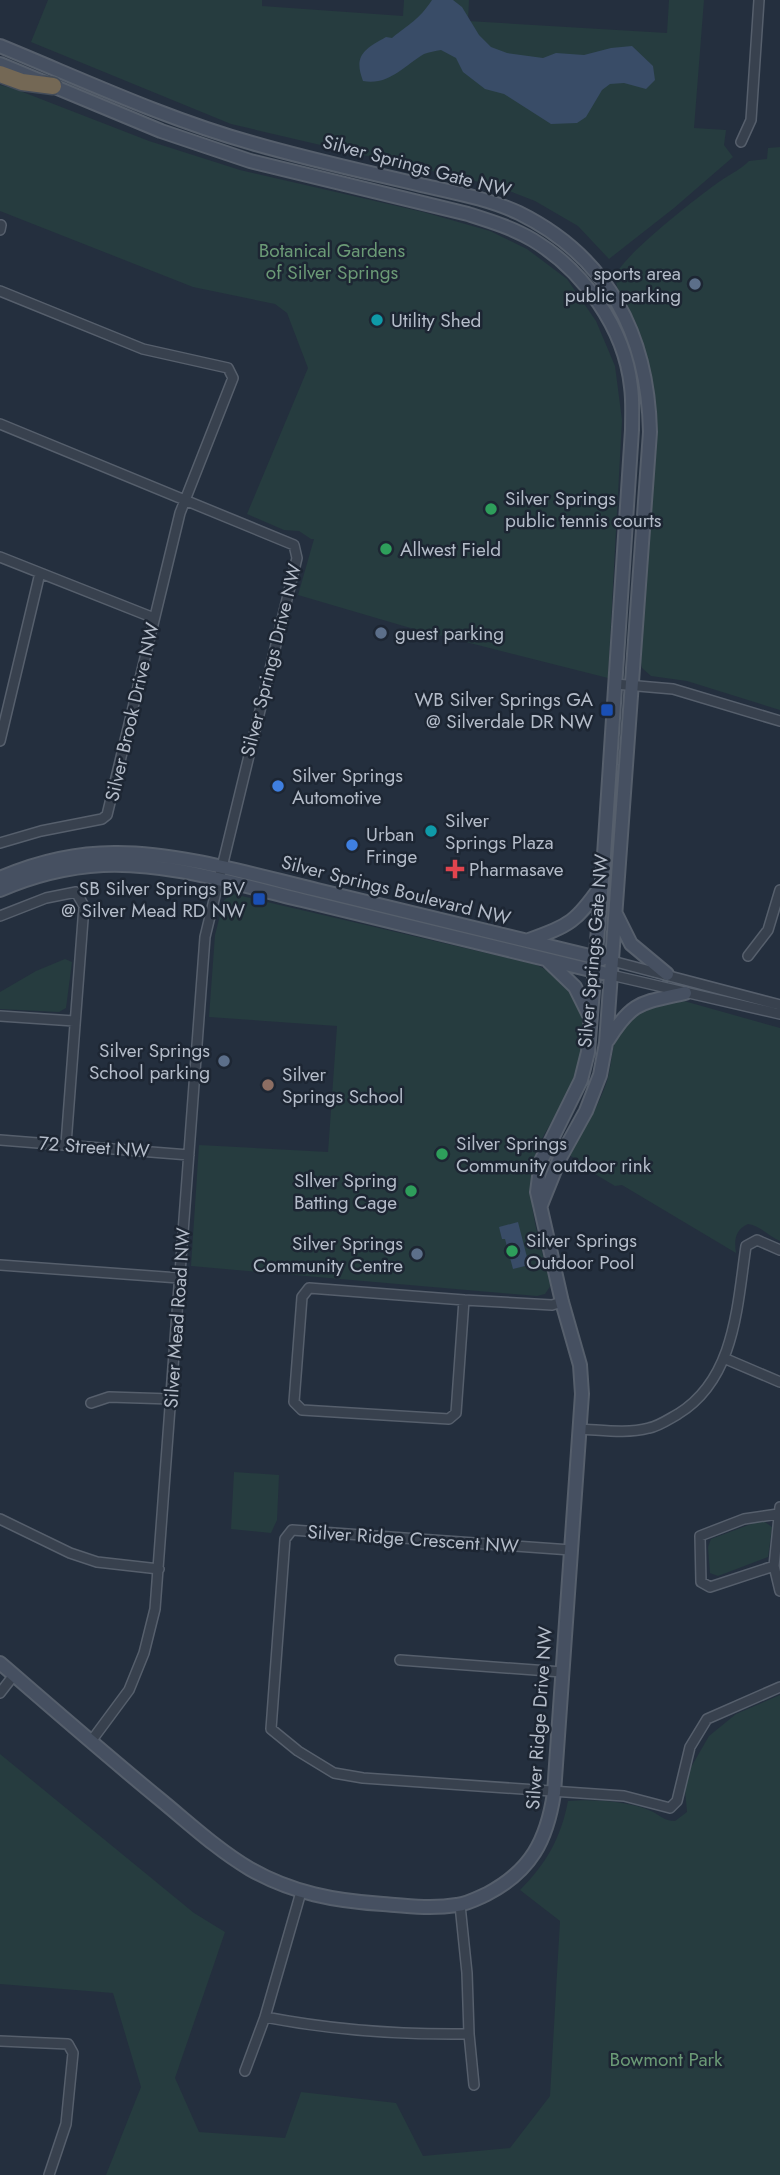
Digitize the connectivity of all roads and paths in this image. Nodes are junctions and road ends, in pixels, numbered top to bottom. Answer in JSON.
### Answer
{"nodes":[{"id":1,"x":759,"y":0,"type":"edge"},
{"id":2,"x":0,"y":46,"type":"edge"},
{"id":3,"x":0,"y":64,"type":"edge"},
{"id":4,"x":0,"y":74,"type":"edge"},
{"id":5,"x":53,"y":86,"type":"junction"},
{"id":6,"x":741,"y":142,"type":"dead end"},
{"id":7,"x":0,"y":291,"type":"edge"},
{"id":8,"x":0,"y":424,"type":"edge"},
{"id":9,"x":185,"y":500,"type":"junction"},
{"id":10,"x":0,"y":557,"type":"edge"},
{"id":11,"x":40,"y":573,"type":"junction"},
{"id":12,"x":154,"y":618,"type":"junction"},
{"id":13,"x":615,"y":684,"type":"junction"},
{"id":14,"x":633,"y":685,"type":"junction"},
{"id":15,"x":780,"y":720,"type":"edge"},
{"id":16,"x":0,"y":741,"type":"edge"},
{"id":17,"x":0,"y":843,"type":"edge"},
{"id":18,"x":219,"y":874,"type":"junction"},
{"id":19,"x":0,"y":878,"type":"edge"},
{"id":20,"x":601,"y":886,"type":"junction"},
{"id":21,"x":0,"y":890,"type":"edge"},
{"id":22,"x":780,"y":890,"type":"edge"},
{"id":23,"x":616,"y":912,"type":"junction"},
{"id":24,"x":0,"y":916,"type":"edge"},
{"id":25,"x":527,"y":941,"type":"junction"},
{"id":26,"x":748,"y":956,"type":"dead end"},
{"id":27,"x":547,"y":960,"type":"junction"},
{"id":28,"x":596,"y":964,"type":"junction"},
{"id":29,"x":612,"y":968,"type":"junction"},
{"id":30,"x":667,"y":974,"type":"junction"},
{"id":31,"x":685,"y":993,"type":"junction"},
{"id":32,"x":780,"y":1005,"type":"edge"},
{"id":33,"x":780,"y":1014,"type":"edge"},
{"id":34,"x":0,"y":1016,"type":"edge"},
{"id":35,"x":591,"y":1020,"type":"junction"},
{"id":36,"x":74,"y":1021,"type":"junction"},
{"id":37,"x":606,"y":1043,"type":"junction"},
{"id":38,"x":0,"y":1140,"type":"edge"},
{"id":39,"x":66,"y":1144,"type":"junction"},
{"id":40,"x":189,"y":1155,"type":"junction"},
{"id":41,"x":541,"y":1205,"type":"junction"},
{"id":42,"x":780,"y":1250,"type":"edge"},
{"id":43,"x":0,"y":1265,"type":"edge"},
{"id":44,"x":179,"y":1278,"type":"junction"},
{"id":45,"x":464,"y":1300,"type":"junction"},
{"id":46,"x":562,"y":1302,"type":"junction"},
{"id":47,"x":726,"y":1359,"type":"junction"},
{"id":48,"x":780,"y":1382,"type":"edge"},
{"id":49,"x":171,"y":1399,"type":"junction"},
{"id":50,"x":91,"y":1403,"type":"dead end"},
{"id":51,"x":579,"y":1429,"type":"junction"},
{"id":52,"x":779,"y":1511,"type":"edge"},
{"id":53,"x":0,"y":1519,"type":"edge"},
{"id":54,"x":571,"y":1550,"type":"junction"},
{"id":55,"x":774,"y":1566,"type":"junction"},
{"id":56,"x":159,"y":1569,"type":"junction"},
{"id":57,"x":780,"y":1591,"type":"edge"},
{"id":58,"x":400,"y":1660,"type":"dead end"},
{"id":59,"x":0,"y":1663,"type":"edge"},
{"id":60,"x":562,"y":1672,"type":"junction"},
{"id":61,"x":14,"y":1675,"type":"junction"},
{"id":62,"x":780,"y":1687,"type":"edge"},
{"id":63,"x":0,"y":1693,"type":"edge"},
{"id":64,"x":92,"y":1740,"type":"junction"},
{"id":65,"x":554,"y":1793,"type":"junction"},
{"id":66,"x":301,"y":1892,"type":"junction"},
{"id":67,"x":460,"y":1905,"type":"junction"},
{"id":68,"x":265,"y":2017,"type":"junction"},
{"id":69,"x":469,"y":2034,"type":"junction"},
{"id":70,"x":0,"y":2041,"type":"edge"},
{"id":71,"x":245,"y":2071,"type":"dead end"},
{"id":72,"x":474,"y":2085,"type":"dead end"},
{"id":73,"x":49,"y":2175,"type":"edge"}],
"edges":[{"from":1,"to":6,"type":"street"},
{"from":2,"to":14,"type":"street","name":"Silver Springs Gate NW"},
{"from":3,"to":5,"type":"street","name":"Silver Springs Gate NW"},
{"from":4,"to":5,"type":"highway"},
{"from":5,"to":13,"type":"street","name":"Silver Springs Gate NW"},
{"from":7,"to":9,"type":"street","name":"Silver Brook Drive NW"},
{"from":8,"to":9,"type":"street","name":"Silver Springs Drive NW"},
{"from":9,"to":12,"type":"street","name":"Silver Brook Drive NW"},
{"from":9,"to":18,"type":"street","name":"Silver Springs Drive NW"},
{"from":10,"to":11,"type":"street"},
{"from":11,"to":12,"type":"street"},
{"from":11,"to":16,"type":"street"},
{"from":12,"to":17,"type":"street","name":"Silver Brook Drive NW"},
{"from":13,"to":14,"type":"street"},
{"from":13,"to":20,"type":"street","name":"Silver Springs Gate NW"},
{"from":14,"to":15,"type":"street"},
{"from":14,"to":23,"type":"street","name":"Silver Springs Gate NW"},
{"from":18,"to":19,"type":"street","name":"Silver Springs Boulevard NW"},
{"from":18,"to":21,"type":"street","name":"Silver Springs Boulevard NW"},
{"from":18,"to":25,"type":"street","name":"Silver Springs Boulevard NW"},
{"from":18,"to":27,"type":"street","name":"Silver Springs Boulevard NW"},
{"from":18,"to":40,"type":"street","name":"Silver Mead Road NW"},
{"from":20,"to":25,"type":"street"},
{"from":20,"to":28,"type":"street","name":"Silver Springs Gate NW"},
{"from":22,"to":26,"type":"street"},
{"from":23,"to":29,"type":"street","name":"Silver Springs Gate NW"},
{"from":23,"to":30,"type":"street"},
{"from":24,"to":36,"type":"street"},
{"from":25,"to":28,"type":"street","name":"Silver Springs Boulevard NW"},
{"from":27,"to":28,"type":"street","name":"Silver Springs Boulevard NW"},
{"from":27,"to":35,"type":"street"},
{"from":28,"to":29,"type":"street","name":"Silver Springs Boulevard NW"},
{"from":28,"to":35,"type":"street","name":"Silver Springs Gate NW"},
{"from":29,"to":30,"type":"street","name":"Silver Springs Boulevard NW"},
{"from":29,"to":31,"type":"street","name":"Silver Springs Boulevard NW"},
{"from":29,"to":37,"type":"street","name":"Silver Springs Gate NW"},
{"from":30,"to":32,"type":"street","name":"Silver Springs Boulevard NW"},
{"from":31,"to":33,"type":"street","name":"Silver Springs Boulevard NW"},
{"from":31,"to":37,"type":"street"},
{"from":34,"to":36,"type":"street"},
{"from":35,"to":41,"type":"street","name":"Silver Springs Gate NW"},
{"from":36,"to":39,"type":"street"},
{"from":37,"to":41,"type":"street","name":"Silver Springs Gate NW"},
{"from":38,"to":39,"type":"street","name":"72 Street NW"},
{"from":39,"to":40,"type":"street","name":"72 Street NW"},
{"from":40,"to":44,"type":"street","name":"Silver Mead Road NW"},
{"from":41,"to":46,"type":"street","name":"Silver Ridge Drive NW"},
{"from":42,"to":47,"type":"street"},
{"from":43,"to":44,"type":"street"},
{"from":44,"to":49,"type":"street","name":"Silver Mead Road NW"},
{"from":45,"to":45,"type":"street"},
{"from":45,"to":46,"type":"street"},
{"from":46,"to":51,"type":"street","name":"Silver Ridge Drive NW"},
{"from":47,"to":48,"type":"street"},
{"from":47,"to":51,"type":"street"},
{"from":49,"to":50,"type":"street"},
{"from":49,"to":56,"type":"street","name":"Silver Mead Road NW"},
{"from":51,"to":54,"type":"street","name":"Silver Ridge Drive NW"},
{"from":52,"to":55,"type":"street"},
{"from":52,"to":55,"type":"street"},
{"from":53,"to":56,"type":"street"},
{"from":54,"to":60,"type":"street","name":"Silver Ridge Drive NW"},
{"from":54,"to":65,"type":"street","name":"Silver Ridge Crescent NW"},
{"from":55,"to":57,"type":"street"},
{"from":56,"to":64,"type":"street","name":"Silver Mead Road NW"},
{"from":58,"to":60,"type":"street"},
{"from":59,"to":61,"type":"street","name":"Silver Ridge Drive NW"},
{"from":60,"to":65,"type":"street","name":"Silver Ridge Drive NW"},
{"from":61,"to":63,"type":"street"},
{"from":61,"to":64,"type":"street","name":"Silver Ridge Drive NW"},
{"from":62,"to":65,"type":"street"},
{"from":64,"to":66,"type":"street","name":"Silver Ridge Drive NW"},
{"from":65,"to":67,"type":"street","name":"Silver Ridge Drive NW"},
{"from":66,"to":67,"type":"street","name":"Silver Ridge Drive NW"},
{"from":66,"to":68,"type":"street"},
{"from":67,"to":69,"type":"street"},
{"from":68,"to":69,"type":"street"},
{"from":68,"to":71,"type":"street"},
{"from":69,"to":72,"type":"street"},
{"from":70,"to":73,"type":"street"}]}
